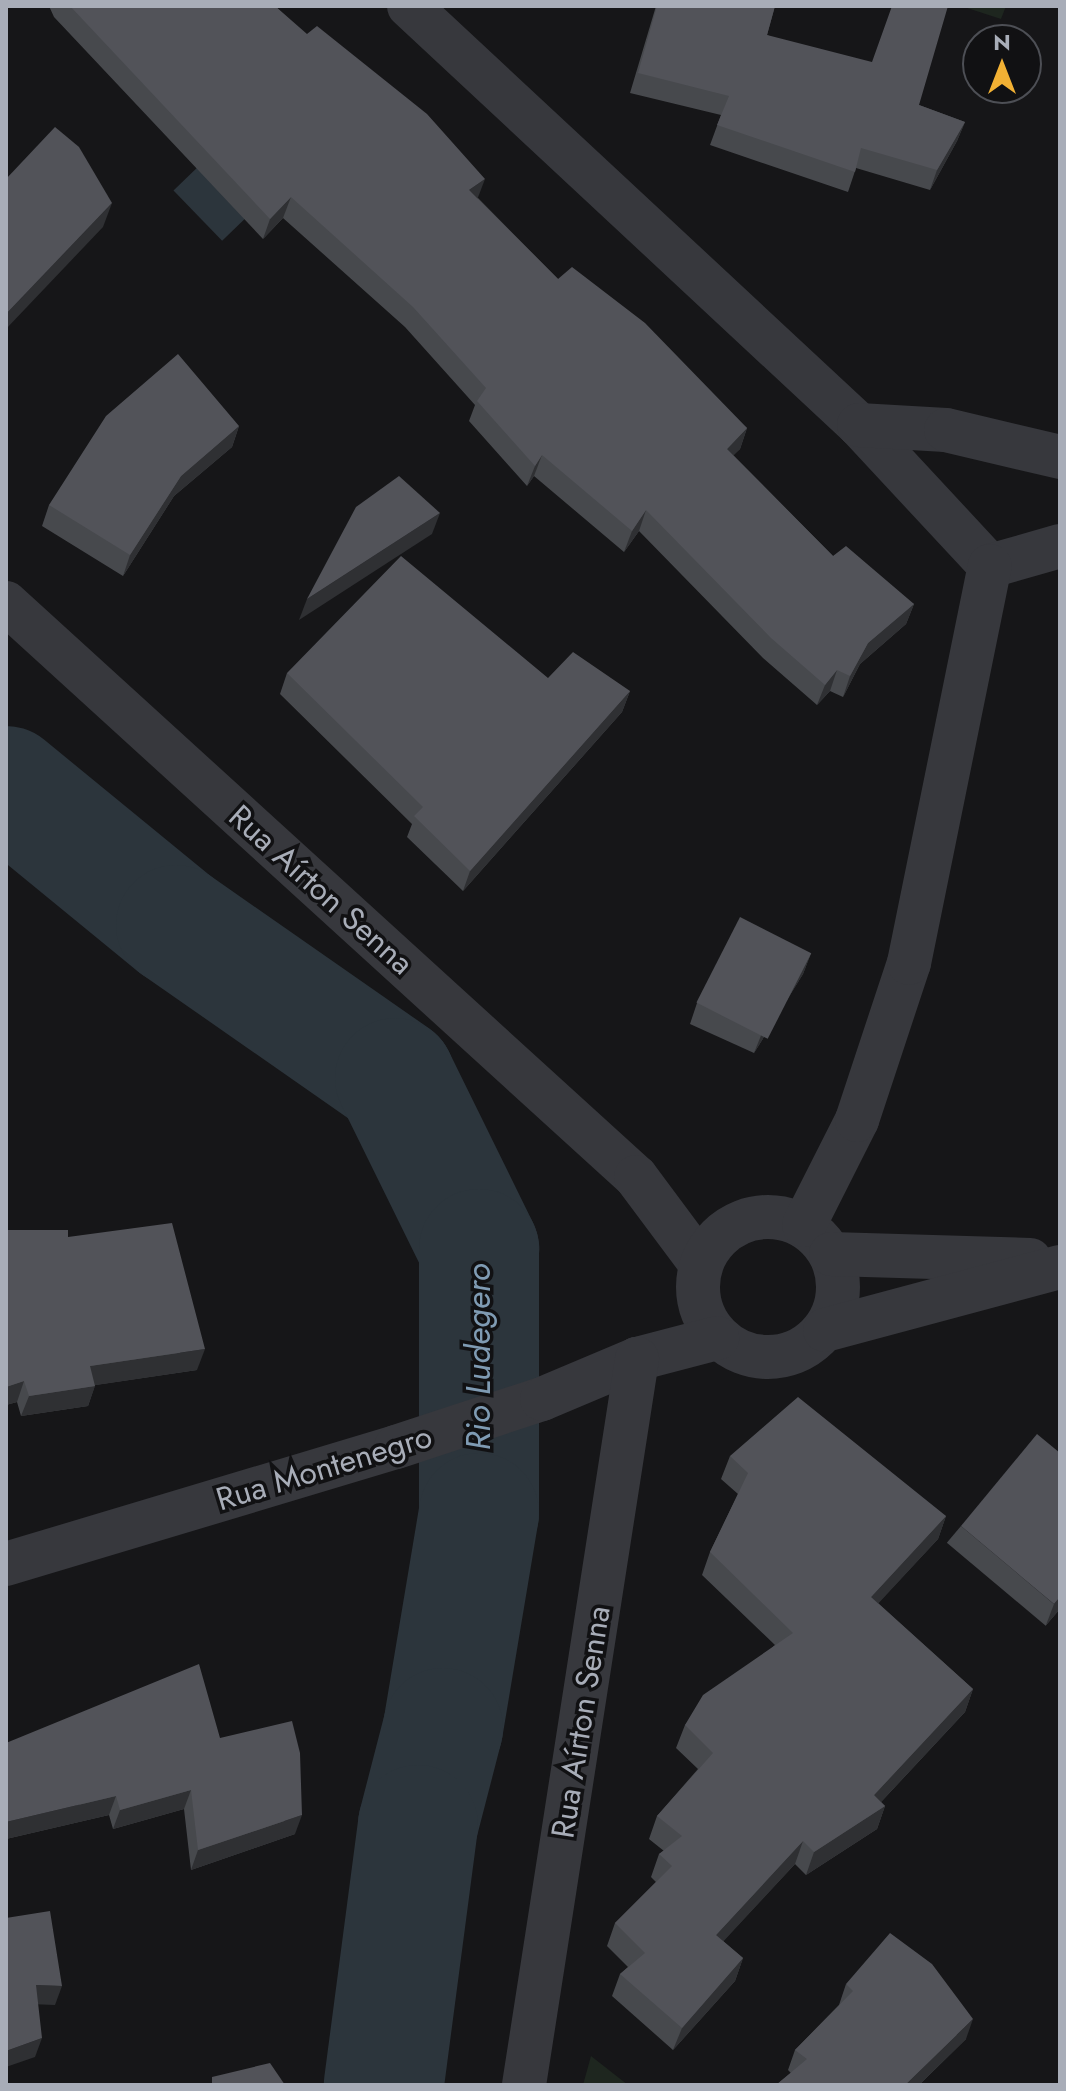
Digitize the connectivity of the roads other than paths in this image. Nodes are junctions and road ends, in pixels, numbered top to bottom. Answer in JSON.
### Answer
{"nodes":[{"id":1,"x":409,"y":6,"type":"edge"},
{"id":2,"x":859,"y":425,"type":"junction"},
{"id":3,"x":1060,"y":457,"type":"edge"},
{"id":4,"x":1060,"y":546,"type":"edge"},
{"id":5,"x":990,"y":566,"type":"junction"},
{"id":6,"x":6,"y":603,"type":"edge"},
{"id":7,"x":817,"y":1240,"type":"junction"},
{"id":8,"x":1060,"y":1264,"type":"edge"},
{"id":9,"x":710,"y":1283,"type":"junction"},
{"id":10,"x":825,"y":1330,"type":"junction"},
{"id":11,"x":637,"y":1359,"type":"junction"},
{"id":12,"x":6,"y":1564,"type":"edge"},
{"id":13,"x":524,"y":2085,"type":"edge"}],
"edges":[{"from":1,"to":2,"type":"street"},
{"from":2,"to":3,"type":"street"},
{"from":2,"to":5,"type":"street"},
{"from":4,"to":5,"type":"street"},
{"from":5,"to":7,"type":"street"},
{"from":6,"to":9,"type":"street","name":"Rua Aírton Senna"},
{"from":7,"to":8,"type":"street"},
{"from":7,"to":9,"type":"street"},
{"from":7,"to":10,"type":"street"},
{"from":8,"to":10,"type":"street"},
{"from":9,"to":10,"type":"street"},
{"from":9,"to":11,"type":"street","name":"Rua Montenegro"},
{"from":11,"to":12,"type":"street","name":"Rua Montenegro"},
{"from":11,"to":13,"type":"street","name":"Rua Aírton Senna"}]}
